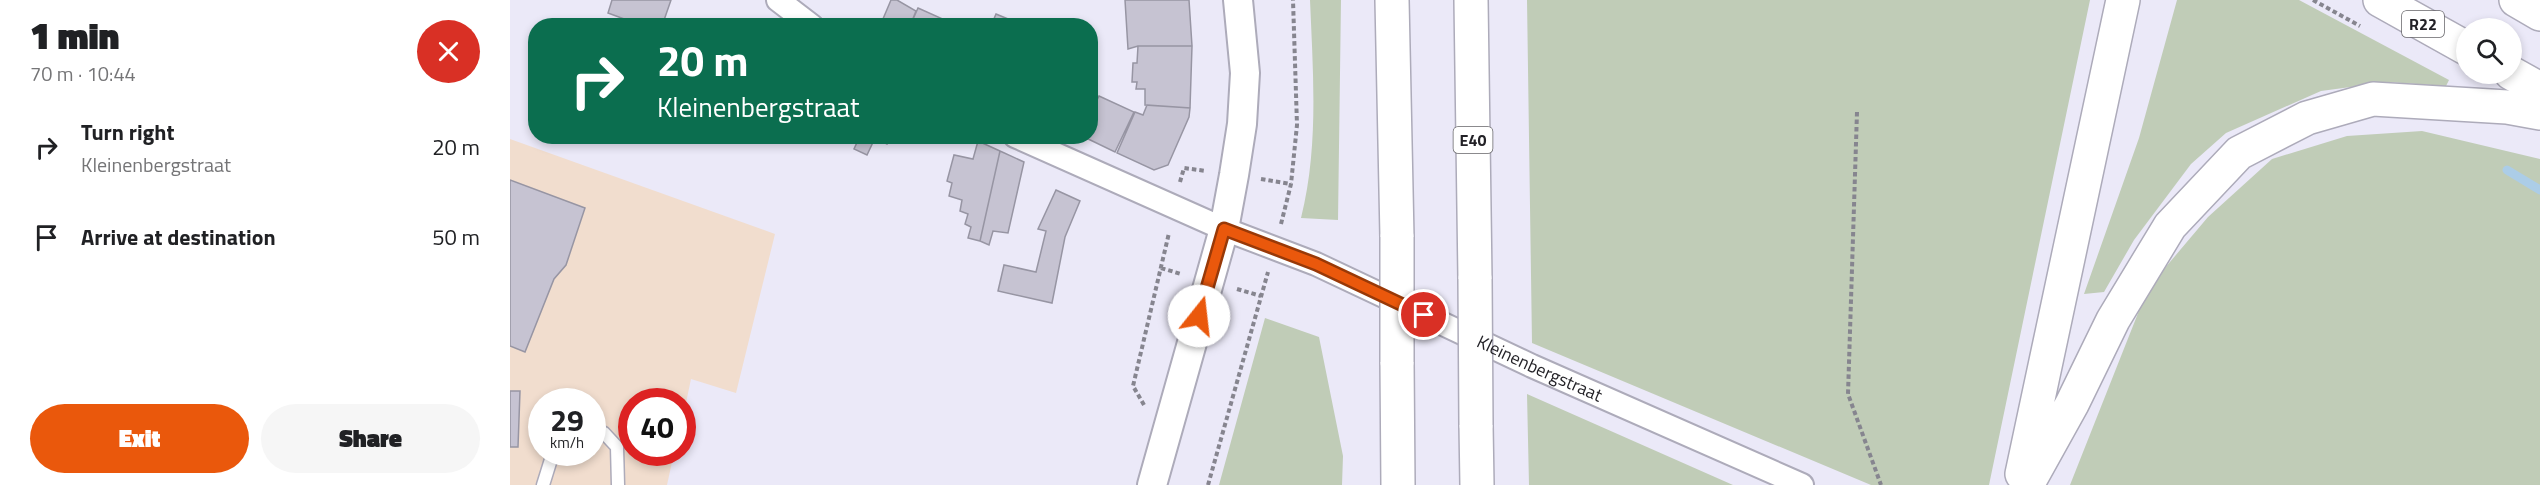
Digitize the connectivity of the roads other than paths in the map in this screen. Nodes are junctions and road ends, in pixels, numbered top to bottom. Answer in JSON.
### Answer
{"nodes":[{"id":1,"x":778,"y":0,"type":"edge"},
{"id":2,"x":1238,"y":0,"type":"edge"},
{"id":3,"x":1392,"y":0,"type":"edge"},
{"id":4,"x":1471,"y":0,"type":"edge"},
{"id":5,"x":2123,"y":0,"type":"edge"},
{"id":6,"x":2380,"y":0,"type":"edge"},
{"id":7,"x":2516,"y":0,"type":"edge"},
{"id":8,"x":2540,"y":14,"type":"edge"},
{"id":9,"x":802,"y":18,"type":"edge"},
{"id":10,"x":2456,"y":42,"type":"edge"},
{"id":11,"x":2522,"y":79,"type":"edge"},
{"id":12,"x":2540,"y":89,"type":"edge"},
{"id":13,"x":2540,"y":113,"type":"edge"},
{"id":14,"x":1033,"y":144,"type":"edge"},
{"id":15,"x":1224,"y":229,"type":"junction"},
{"id":16,"x":606,"y":435,"type":"edge"},
{"id":17,"x":549,"y":466,"type":"edge"},
{"id":18,"x":543,"y":485,"type":"edge"},
{"id":19,"x":618,"y":485,"type":"edge"},
{"id":20,"x":1152,"y":485,"type":"edge"},
{"id":21,"x":1398,"y":485,"type":"edge"},
{"id":22,"x":1477,"y":485,"type":"edge"},
{"id":23,"x":1802,"y":485,"type":"edge"},
{"id":24,"x":2020,"y":485,"type":"edge"},
{"id":25,"x":2027,"y":485,"type":"edge"}],
"edges":[{"from":1,"to":9,"type":"street"},
{"from":2,"to":15,"type":"street"},
{"from":3,"to":21,"type":"highway","bridge":true},
{"from":4,"to":22,"type":"highway","number":"E40","bridge":true},
{"from":5,"to":24,"type":"highway"},
{"from":6,"to":10,"type":"highway","number":"R22"},
{"from":7,"to":8,"type":"highway"},
{"from":11,"to":12,"type":"highway"},
{"from":13,"to":25,"type":"highway"},
{"from":14,"to":15,"type":"street","name":"Kleinenbergstraat"},
{"from":15,"to":20,"type":"street"},
{"from":15,"to":23,"type":"street","name":"Kleinenbergstraat"},
{"from":16,"to":19,"type":"lane"},
{"from":17,"to":18,"type":"lane"}]}
